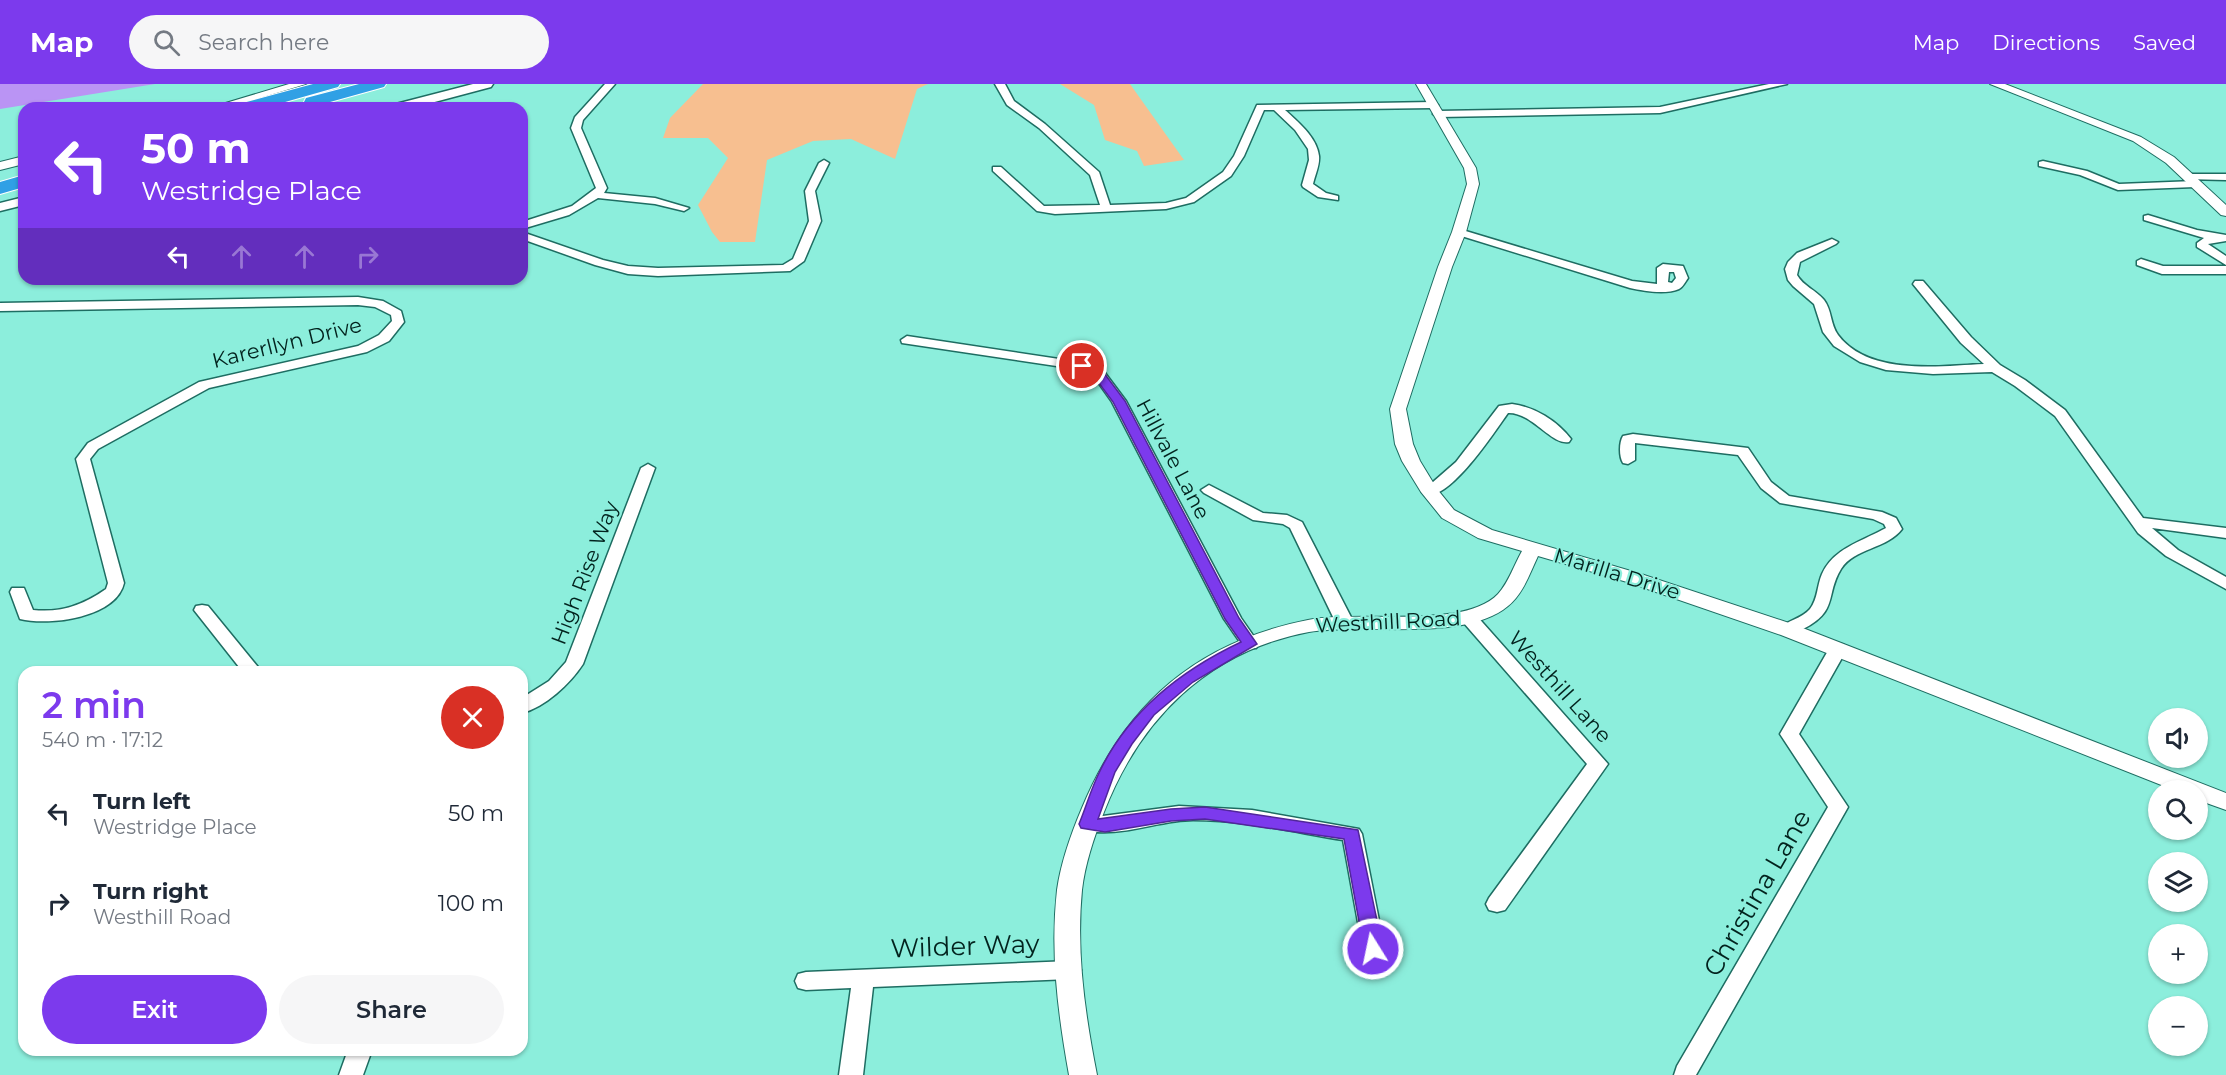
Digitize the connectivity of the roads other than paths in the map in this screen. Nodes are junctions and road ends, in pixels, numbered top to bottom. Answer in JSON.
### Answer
{"nodes":[{"id":1,"x":301,"y":84,"type":"edge"},
{"id":2,"x":332,"y":84,"type":"edge"},
{"id":3,"x":378,"y":84,"type":"edge"},
{"id":4,"x":487,"y":84,"type":"edge"},
{"id":5,"x":610,"y":84,"type":"edge"},
{"id":6,"x":1000,"y":84,"type":"edge"},
{"id":7,"x":1421,"y":84,"type":"edge"},
{"id":8,"x":1782,"y":84,"type":"edge"},
{"id":9,"x":1995,"y":84,"type":"edge"},
{"id":10,"x":236,"y":102,"type":"edge"},
{"id":11,"x":267,"y":102,"type":"edge"},
{"id":12,"x":314,"y":102,"type":"edge"},
{"id":13,"x":420,"y":102,"type":"edge"},
{"id":14,"x":1275,"y":106,"type":"junction"},
{"id":15,"x":1436,"y":110,"type":"junction"},
{"id":16,"x":18,"y":162,"type":"edge"},
{"id":17,"x":824,"y":163,"type":"dead end"},
{"id":18,"x":2043,"y":164,"type":"dead end"},
{"id":19,"x":0,"y":166,"type":"edge"},
{"id":20,"x":997,"y":168,"type":"dead end"},
{"id":21,"x":18,"y":170,"type":"edge"},
{"id":22,"x":0,"y":174,"type":"edge"},
{"id":23,"x":2226,"y":177,"type":"edge"},
{"id":24,"x":2191,"y":181,"type":"junction"},
{"id":25,"x":18,"y":184,"type":"edge"},
{"id":26,"x":0,"y":188,"type":"edge"},
{"id":27,"x":596,"y":195,"type":"junction"},
{"id":28,"x":1334,"y":198,"type":"dead end"},
{"id":29,"x":18,"y":202,"type":"edge"},
{"id":30,"x":0,"y":207,"type":"edge"},
{"id":31,"x":684,"y":208,"type":"dead end"},
{"id":32,"x":1106,"y":208,"type":"junction"},
{"id":33,"x":2226,"y":212,"type":"edge"},
{"id":34,"x":2148,"y":218,"type":"dead end"},
{"id":35,"x":528,"y":224,"type":"edge"},
{"id":36,"x":1460,"y":232,"type":"junction"},
{"id":37,"x":528,"y":237,"type":"edge"},
{"id":38,"x":2226,"y":240,"type":"edge"},
{"id":39,"x":1832,"y":242,"type":"dead end"},
{"id":40,"x":2226,"y":261,"type":"edge"},
{"id":41,"x":2141,"y":263,"type":"dead end"},
{"id":42,"x":2226,"y":270,"type":"edge"},
{"id":43,"x":1919,"y":284,"type":"dead end"},
{"id":44,"x":1665,"y":287,"type":"dead end"},
{"id":45,"x":0,"y":307,"type":"edge"},
{"id":46,"x":907,"y":340,"type":"dead end"},
{"id":47,"x":1995,"y":368,"type":"junction"},
{"id":48,"x":1564,"y":439,"type":"dead end"},
{"id":49,"x":1628,"y":460,"type":"dead end"},
{"id":50,"x":648,"y":468,"type":"dead end"},
{"id":51,"x":1209,"y":490,"type":"dead end"},
{"id":52,"x":1430,"y":492,"type":"junction"},
{"id":53,"x":2138,"y":522,"type":"junction"},
{"id":54,"x":2226,"y":533,"type":"edge"},
{"id":55,"x":1532,"y":549,"type":"junction"},
{"id":56,"x":2226,"y":584,"type":"edge"},
{"id":57,"x":18,"y":592,"type":"dead end"},
{"id":58,"x":202,"y":610,"type":"dead end"},
{"id":59,"x":1469,"y":618,"type":"junction"},
{"id":60,"x":1344,"y":621,"type":"junction"},
{"id":61,"x":1788,"y":630,"type":"junction"},
{"id":62,"x":1250,"y":644,"type":"junction"},
{"id":63,"x":1838,"y":650,"type":"junction"},
{"id":64,"x":248,"y":666,"type":"edge"},
{"id":65,"x":528,"y":703,"type":"edge"},
{"id":66,"x":2226,"y":802,"type":"edge"},
{"id":67,"x":1087,"y":824,"type":"junction"},
{"id":68,"x":1497,"y":904,"type":"dead end"},
{"id":69,"x":1376,"y":961,"type":"dead end"},
{"id":70,"x":1070,"y":970,"type":"junction"},
{"id":71,"x":863,"y":979,"type":"junction"},
{"id":72,"x":806,"y":981,"type":"dead end"},
{"id":73,"x":358,"y":1056,"type":"edge"},
{"id":74,"x":1685,"y":1073,"type":"dead end"},
{"id":75,"x":351,"y":1075,"type":"edge"},
{"id":76,"x":851,"y":1075,"type":"edge"},
{"id":77,"x":1083,"y":1075,"type":"edge"}],
"edges":[{"from":1,"to":10,"type":"street"},
{"from":2,"to":11,"type":"highway"},
{"from":3,"to":12,"type":"highway"},
{"from":4,"to":13,"type":"main road"},
{"from":5,"to":27,"type":"street"},
{"from":6,"to":32,"type":"street"},
{"from":7,"to":15,"type":"street","name":"Marilla Drive"},
{"from":8,"to":15,"type":"street"},
{"from":9,"to":24,"type":"street"},
{"from":14,"to":15,"type":"street"},
{"from":14,"to":28,"type":"street"},
{"from":14,"to":32,"type":"street"},
{"from":15,"to":36,"type":"street","name":"Marilla Drive"},
{"from":16,"to":19,"type":"street"},
{"from":17,"to":37,"type":"street"},
{"from":18,"to":24,"type":"street"},
{"from":20,"to":32,"type":"street"},
{"from":21,"to":22,"type":"highway"},
{"from":23,"to":24,"type":"street"},
{"from":24,"to":33,"type":"street"},
{"from":25,"to":26,"type":"highway"},
{"from":27,"to":31,"type":"street"},
{"from":27,"to":35,"type":"street"},
{"from":29,"to":30,"type":"main road"},
{"from":34,"to":38,"type":"street"},
{"from":36,"to":44,"type":"street"},
{"from":36,"to":52,"type":"street","name":"Marilla Drive"},
{"from":38,"to":40,"type":"street"},
{"from":39,"to":47,"type":"street"},
{"from":41,"to":42,"type":"street"},
{"from":43,"to":47,"type":"street"},
{"from":45,"to":57,"type":"street","name":"Karerllyn Drive"},
{"from":46,"to":62,"type":"street","name":"Hillvale Lane"},
{"from":47,"to":53,"type":"street"},
{"from":48,"to":52,"type":"street"},
{"from":49,"to":61,"type":"street"},
{"from":50,"to":65,"type":"street","name":"High Rise Way"},
{"from":51,"to":60,"type":"street"},
{"from":52,"to":55,"type":"street","name":"Marilla Drive"},
{"from":53,"to":54,"type":"street"},
{"from":53,"to":56,"type":"street"},
{"from":55,"to":59,"type":"street","name":"Westhill Road"},
{"from":55,"to":61,"type":"street","name":"Marilla Drive"},
{"from":58,"to":64,"type":"street"},
{"from":59,"to":60,"type":"street","name":"Westhill Road"},
{"from":59,"to":68,"type":"street","name":"Westhill Lane"},
{"from":60,"to":62,"type":"street","name":"Westhill Road"},
{"from":61,"to":63,"type":"street","name":"Marilla Drive"},
{"from":62,"to":67,"type":"street","name":"Westhill Road"},
{"from":63,"to":66,"type":"street","name":"Marilla Drive"},
{"from":63,"to":74,"type":"street","name":"Christina Lane"},
{"from":67,"to":69,"type":"street"},
{"from":67,"to":70,"type":"street","name":"Westhill Road"},
{"from":70,"to":71,"type":"street","name":"Wilder Way"},
{"from":70,"to":77,"type":"street","name":"Westhill Road"},
{"from":71,"to":72,"type":"street","name":"Wilder Way"},
{"from":71,"to":76,"type":"street"},
{"from":73,"to":75,"type":"street"}]}
